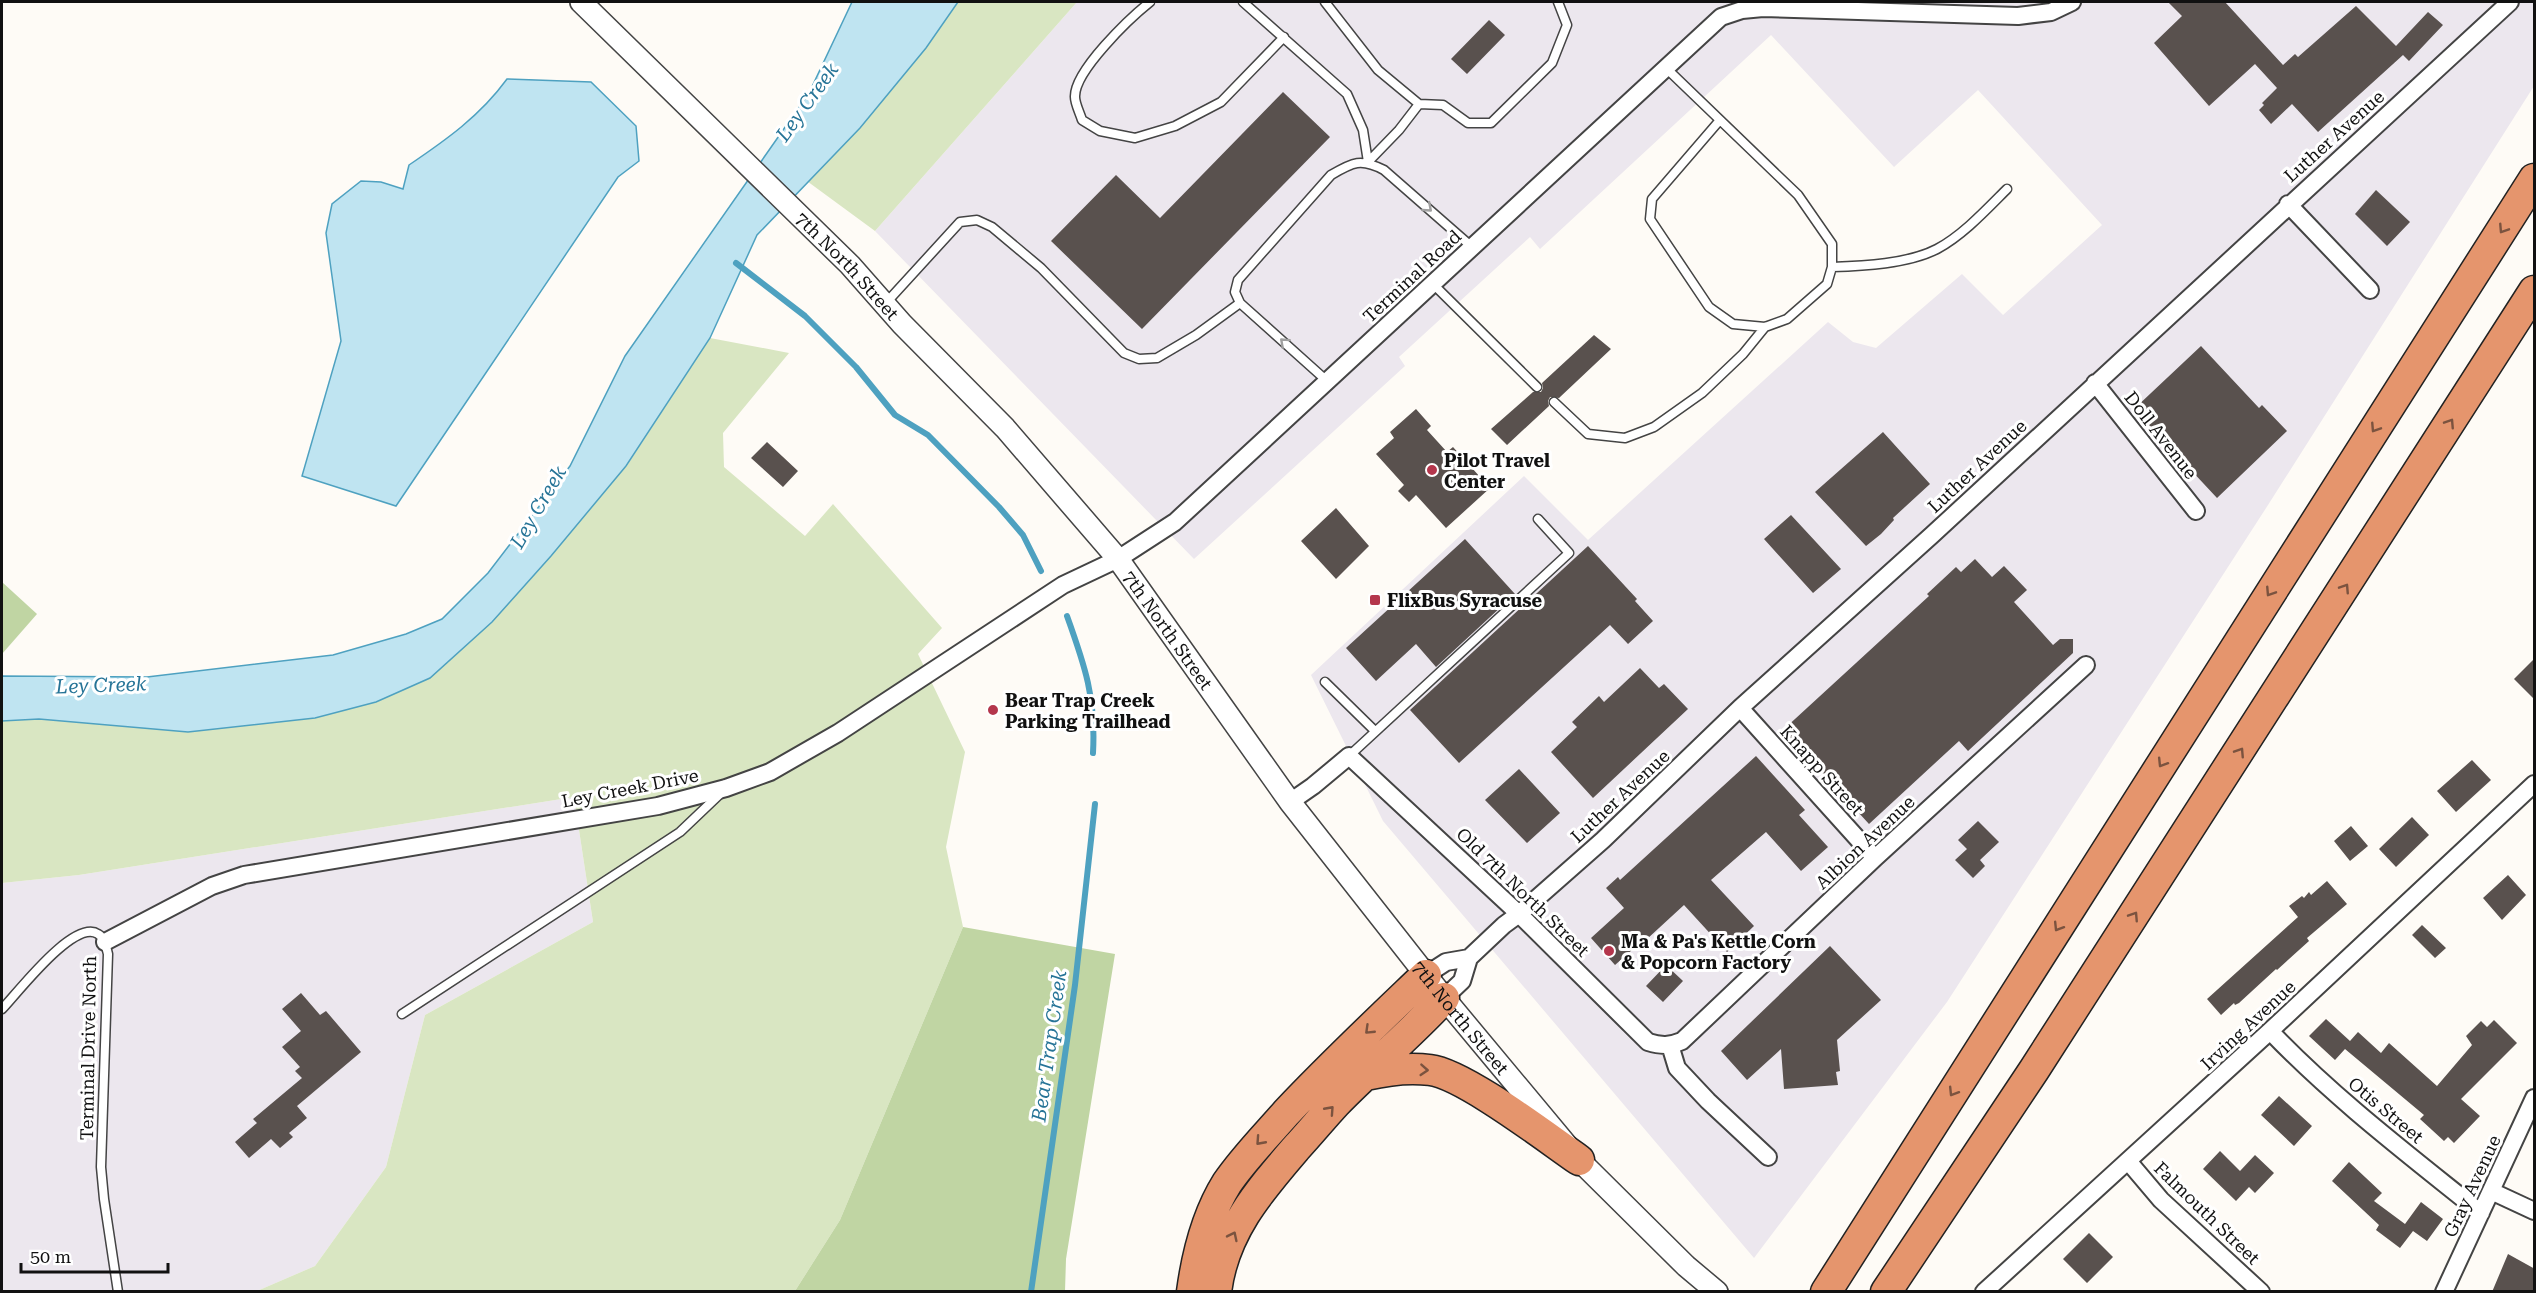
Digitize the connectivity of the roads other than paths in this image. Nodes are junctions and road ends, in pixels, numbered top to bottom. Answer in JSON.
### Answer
{"nodes":[{"id":1,"x":581,"y":2,"type":"edge"},
{"id":2,"x":1150,"y":2,"type":"edge"},
{"id":3,"x":1243,"y":2,"type":"edge"},
{"id":4,"x":1325,"y":2,"type":"edge"},
{"id":5,"x":1558,"y":2,"type":"edge"},
{"id":6,"x":2072,"y":2,"type":"edge"},
{"id":7,"x":2510,"y":2,"type":"edge"},
{"id":8,"x":1871,"y":6,"type":"edge"},
{"id":9,"x":1944,"y":7,"type":"edge"},
{"id":10,"x":1726,"y":8,"type":"edge"},
{"id":11,"x":1284,"y":38,"type":"junction"},
{"id":12,"x":1665,"y":67,"type":"junction"},
{"id":13,"x":1419,"y":104,"type":"junction"},
{"id":14,"x":1720,"y":120,"type":"junction"},
{"id":15,"x":1368,"y":162,"type":"junction"},
{"id":16,"x":2535,"y":179,"type":"edge"},
{"id":17,"x":2007,"y":189,"type":"dead end"},
{"id":18,"x":2288,"y":204,"type":"junction"},
{"id":19,"x":1472,"y":248,"type":"junction"},
{"id":20,"x":1832,"y":267,"type":"junction"},
{"id":21,"x":1433,"y":284,"type":"junction"},
{"id":22,"x":2370,"y":290,"type":"dead end"},
{"id":23,"x":2535,"y":291,"type":"edge"},
{"id":24,"x":1240,"y":303,"type":"junction"},
{"id":25,"x":885,"y":304,"type":"junction"},
{"id":26,"x":1765,"y":327,"type":"junction"},
{"id":27,"x":1328,"y":381,"type":"junction"},
{"id":28,"x":2095,"y":383,"type":"junction"},
{"id":29,"x":1537,"y":387,"type":"dead end"},
{"id":30,"x":1554,"y":402,"type":"dead end"},
{"id":31,"x":2196,"y":510,"type":"dead end"},
{"id":32,"x":1538,"y":519,"type":"dead end"},
{"id":33,"x":1118,"y":559,"type":"junction"},
{"id":34,"x":2086,"y":665,"type":"dead end"},
{"id":35,"x":1325,"y":682,"type":"dead end"},
{"id":36,"x":1740,"y":708,"type":"junction"},
{"id":37,"x":1376,"y":731,"type":"junction"},
{"id":38,"x":1349,"y":756,"type":"junction"},
{"id":39,"x":2535,"y":784,"type":"edge"},
{"id":40,"x":726,"y":788,"type":"junction"},
{"id":41,"x":1290,"y":802,"type":"junction"},
{"id":42,"x":1875,"y":858,"type":"junction"},
{"id":43,"x":1519,"y":914,"type":"junction"},
{"id":44,"x":105,"y":942,"type":"junction"},
{"id":45,"x":1469,"y":958,"type":"junction"},
{"id":46,"x":2102,"y":965,"type":"junction"},
{"id":47,"x":1426,"y":975,"type":"junction"},
{"id":48,"x":1444,"y":998,"type":"junction"},
{"id":49,"x":2,"y":1010,"type":"edge"},
{"id":50,"x":402,"y":1014,"type":"dead end"},
{"id":51,"x":2270,"y":1031,"type":"junction"},
{"id":52,"x":1670,"y":1045,"type":"junction"},
{"id":53,"x":1366,"y":1075,"type":"junction"},
{"id":54,"x":2535,"y":1098,"type":"edge"},
{"id":55,"x":1768,"y":1157,"type":"dead end"},
{"id":56,"x":1579,"y":1160,"type":"junction"},
{"id":57,"x":2128,"y":1161,"type":"junction"},
{"id":58,"x":2491,"y":1191,"type":"junction"},
{"id":59,"x":2535,"y":1211,"type":"edge"},
{"id":60,"x":2481,"y":1213,"type":"junction"},
{"id":61,"x":1830,"y":1284,"type":"edge"},
{"id":62,"x":118,"y":1292,"type":"edge"},
{"id":63,"x":1192,"y":1292,"type":"edge"},
{"id":64,"x":1216,"y":1292,"type":"edge"},
{"id":65,"x":1717,"y":1292,"type":"edge"},
{"id":66,"x":1886,"y":1292,"type":"edge"},
{"id":67,"x":1911,"y":1292,"type":"edge"},
{"id":68,"x":1984,"y":1292,"type":"edge"},
{"id":69,"x":2261,"y":1292,"type":"edge"},
{"id":70,"x":2444,"y":1292,"type":"edge"}],
"edges":[{"from":1,"to":25,"type":"street","name":"7th North Street"},
{"from":2,"to":11,"type":"lane"},
{"from":3,"to":11,"type":"lane"},
{"from":4,"to":13,"type":"lane"},
{"from":5,"to":13,"type":"lane"},
{"from":6,"to":9,"type":"street"},
{"from":7,"to":18,"type":"street","name":"Luther Avenue"},
{"from":8,"to":9,"type":"street"},
{"from":8,"to":10,"type":"street"},
{"from":10,"to":12,"type":"street","name":"Terminal Road"},
{"from":11,"to":15,"type":"lane"},
{"from":12,"to":14,"type":"lane"},
{"from":12,"to":19,"type":"street","name":"Terminal Road"},
{"from":13,"to":15,"type":"lane"},
{"from":14,"to":20,"type":"lane"},
{"from":14,"to":26,"type":"lane"},
{"from":15,"to":19,"type":"lane","one_way":true},
{"from":15,"to":24,"type":"lane"},
{"from":16,"to":61,"type":"highway","one_way":true},
{"from":17,"to":20,"type":"lane"},
{"from":18,"to":22,"type":"street"},
{"from":18,"to":28,"type":"street","name":"Luther Avenue"},
{"from":19,"to":21,"type":"street","name":"Terminal Road"},
{"from":20,"to":26,"type":"lane"},
{"from":21,"to":27,"type":"street","name":"Terminal Road"},
{"from":21,"to":29,"type":"lane"},
{"from":46,"to":23,"type":"highway","one_way":true},
{"from":24,"to":25,"type":"lane"},
{"from":27,"to":24,"type":"lane","one_way":true},
{"from":25,"to":33,"type":"street","name":"7th North Street"},
{"from":26,"to":30,"type":"lane"},
{"from":27,"to":33,"type":"street","name":"Terminal Road"},
{"from":28,"to":31,"type":"street","name":"Doll Avenue"},
{"from":28,"to":36,"type":"street","name":"Luther Avenue"},
{"from":32,"to":37,"type":"lane"},
{"from":33,"to":40,"type":"street","name":"Ley Creek Drive"},
{"from":33,"to":41,"type":"street","name":"7th North Street"},
{"from":34,"to":42,"type":"street","name":"Albion Avenue"},
{"from":35,"to":37,"type":"lane"},
{"from":36,"to":42,"type":"street","name":"Knapp Street"},
{"from":36,"to":43,"type":"street","name":"Luther Avenue"},
{"from":37,"to":38,"type":"lane"},
{"from":38,"to":41,"type":"street"},
{"from":38,"to":43,"type":"street","name":"Old 7th North Street"},
{"from":39,"to":51,"type":"street","name":"Irving Avenue"},
{"from":40,"to":44,"type":"street","name":"Ley Creek Drive"},
{"from":40,"to":50,"type":"lane"},
{"from":41,"to":47,"type":"street","name":"7th North Street"},
{"from":42,"to":52,"type":"street","name":"Albion Avenue"},
{"from":43,"to":45,"type":"street","name":"Luther Avenue"},
{"from":43,"to":52,"type":"street","name":"Old 7th North Street"},
{"from":44,"to":49,"type":"lane","name":"Terminal Drive North"},
{"from":44,"to":62,"type":"lane","name":"Terminal Drive North"},
{"from":45,"to":47,"type":"street","name":"Luther Avenue"},
{"from":45,"to":48,"type":"street","name":"Luther Avenue"},
{"from":46,"to":66,"type":"highway"},
{"from":46,"to":67,"type":"highway"},
{"from":47,"to":48,"type":"street","name":"7th North Street"},
{"from":47,"to":63,"type":"highway","one_way":true},
{"from":48,"to":53,"type":"highway"},
{"from":48,"to":56,"type":"street","name":"7th North Street"},
{"from":51,"to":57,"type":"street","name":"Irving Avenue"},
{"from":51,"to":60,"type":"street","name":"Otis Street"},
{"from":52,"to":55,"type":"street"},
{"from":53,"to":56,"type":"highway","one_way":true},
{"from":64,"to":53,"type":"highway","one_way":true},
{"from":54,"to":58,"type":"street","name":"Gray Avenue"},
{"from":56,"to":65,"type":"street","name":"7th North Street"},
{"from":57,"to":68,"type":"street","name":"Irving Avenue"},
{"from":57,"to":69,"type":"street","name":"Falmouth Street"},
{"from":58,"to":59,"type":"street"},
{"from":58,"to":60,"type":"street","name":"Gray Avenue"},
{"from":60,"to":70,"type":"street","name":"Gray Avenue"}]}
